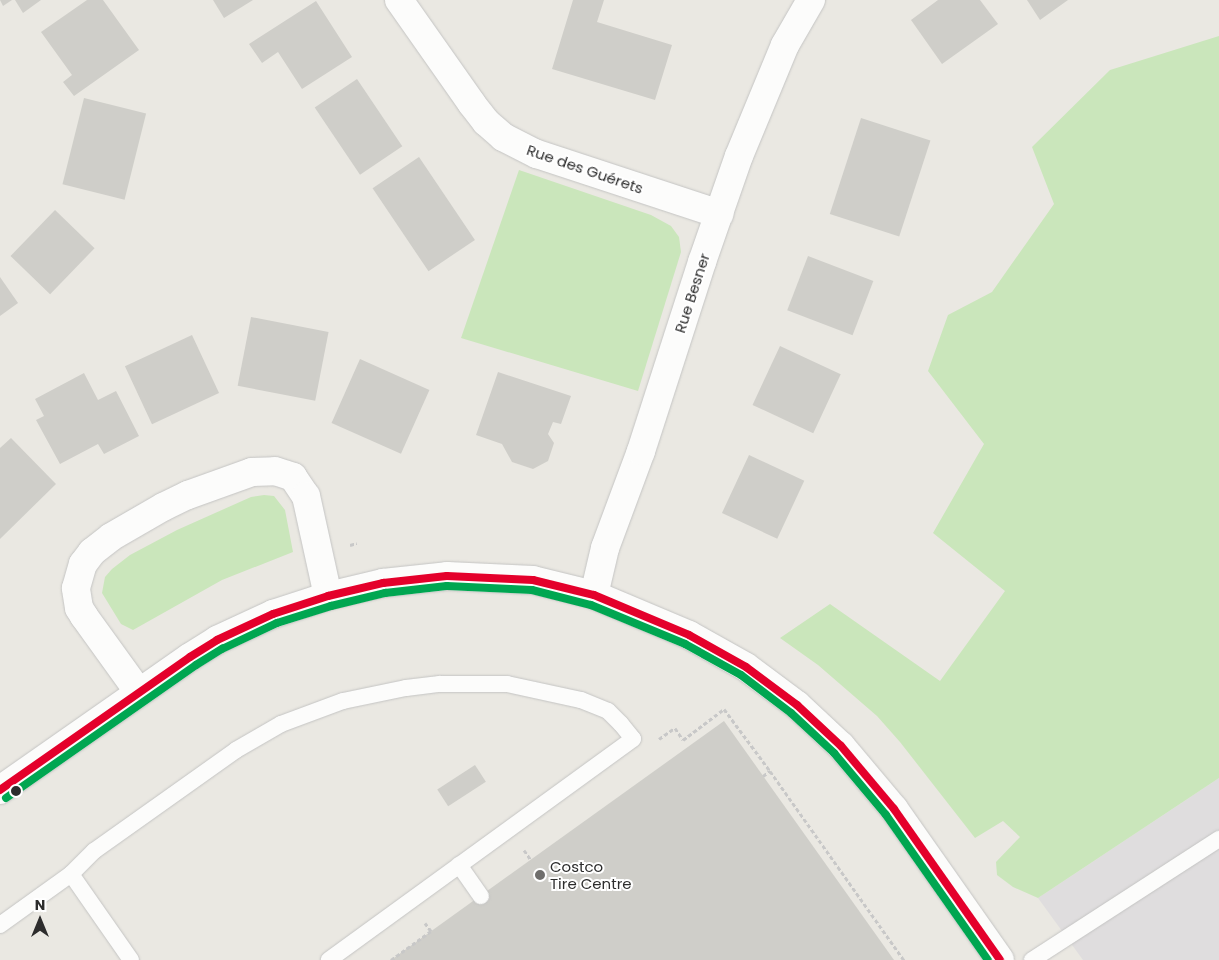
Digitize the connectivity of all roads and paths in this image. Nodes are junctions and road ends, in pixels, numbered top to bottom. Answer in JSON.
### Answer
{"nodes":[{"id":1,"x":399,"y":0,"type":"edge"},
{"id":2,"x":811,"y":0,"type":"edge"},
{"id":3,"x":719,"y":214,"type":"junction"},
{"id":4,"x":594,"y":595,"type":"junction"},
{"id":5,"x":328,"y":596,"type":"junction"},
{"id":6,"x":138,"y":691,"type":"junction"},
{"id":7,"x":633,"y":739,"type":"junction"},
{"id":8,"x":770,"y":771,"type":"junction"},
{"id":9,"x":763,"y":776,"type":"dead end"},
{"id":10,"x":0,"y":790,"type":"edge"},
{"id":11,"x":1219,"y":839,"type":"edge"},
{"id":12,"x":460,"y":865,"type":"junction"},
{"id":13,"x":71,"y":874,"type":"junction"},
{"id":14,"x":480,"y":896,"type":"dead end"},
{"id":15,"x":0,"y":925,"type":"edge"},
{"id":16,"x":431,"y":931,"type":"dead end"},
{"id":17,"x":131,"y":960,"type":"edge"},
{"id":18,"x":329,"y":960,"type":"edge"},
{"id":19,"x":391,"y":960,"type":"edge"},
{"id":20,"x":904,"y":960,"type":"edge"},
{"id":21,"x":1000,"y":960,"type":"edge"},
{"id":22,"x":1032,"y":960,"type":"edge"}],
"edges":[{"from":1,"to":3,"type":"street","name":"Rue des Guérets"},
{"from":2,"to":3,"type":"street","name":"Rue Besner"},
{"from":3,"to":4,"type":"street","name":"Rue Besner"},
{"from":4,"to":5,"type":"street"},
{"from":4,"to":21,"type":"street"},
{"from":5,"to":6,"type":"street"},
{"from":5,"to":6,"type":"street"},
{"from":6,"to":10,"type":"street"},
{"from":7,"to":8,"type":"path"},
{"from":7,"to":12,"type":"lane"},
{"from":7,"to":13,"type":"lane"},
{"from":8,"to":9,"type":"path"},
{"from":8,"to":20,"type":"path"},
{"from":11,"to":22,"type":"lane"},
{"from":12,"to":14,"type":"lane"},
{"from":12,"to":18,"type":"lane"},
{"from":13,"to":15,"type":"lane"},
{"from":13,"to":17,"type":"lane"},
{"from":16,"to":19,"type":"path"}]}
